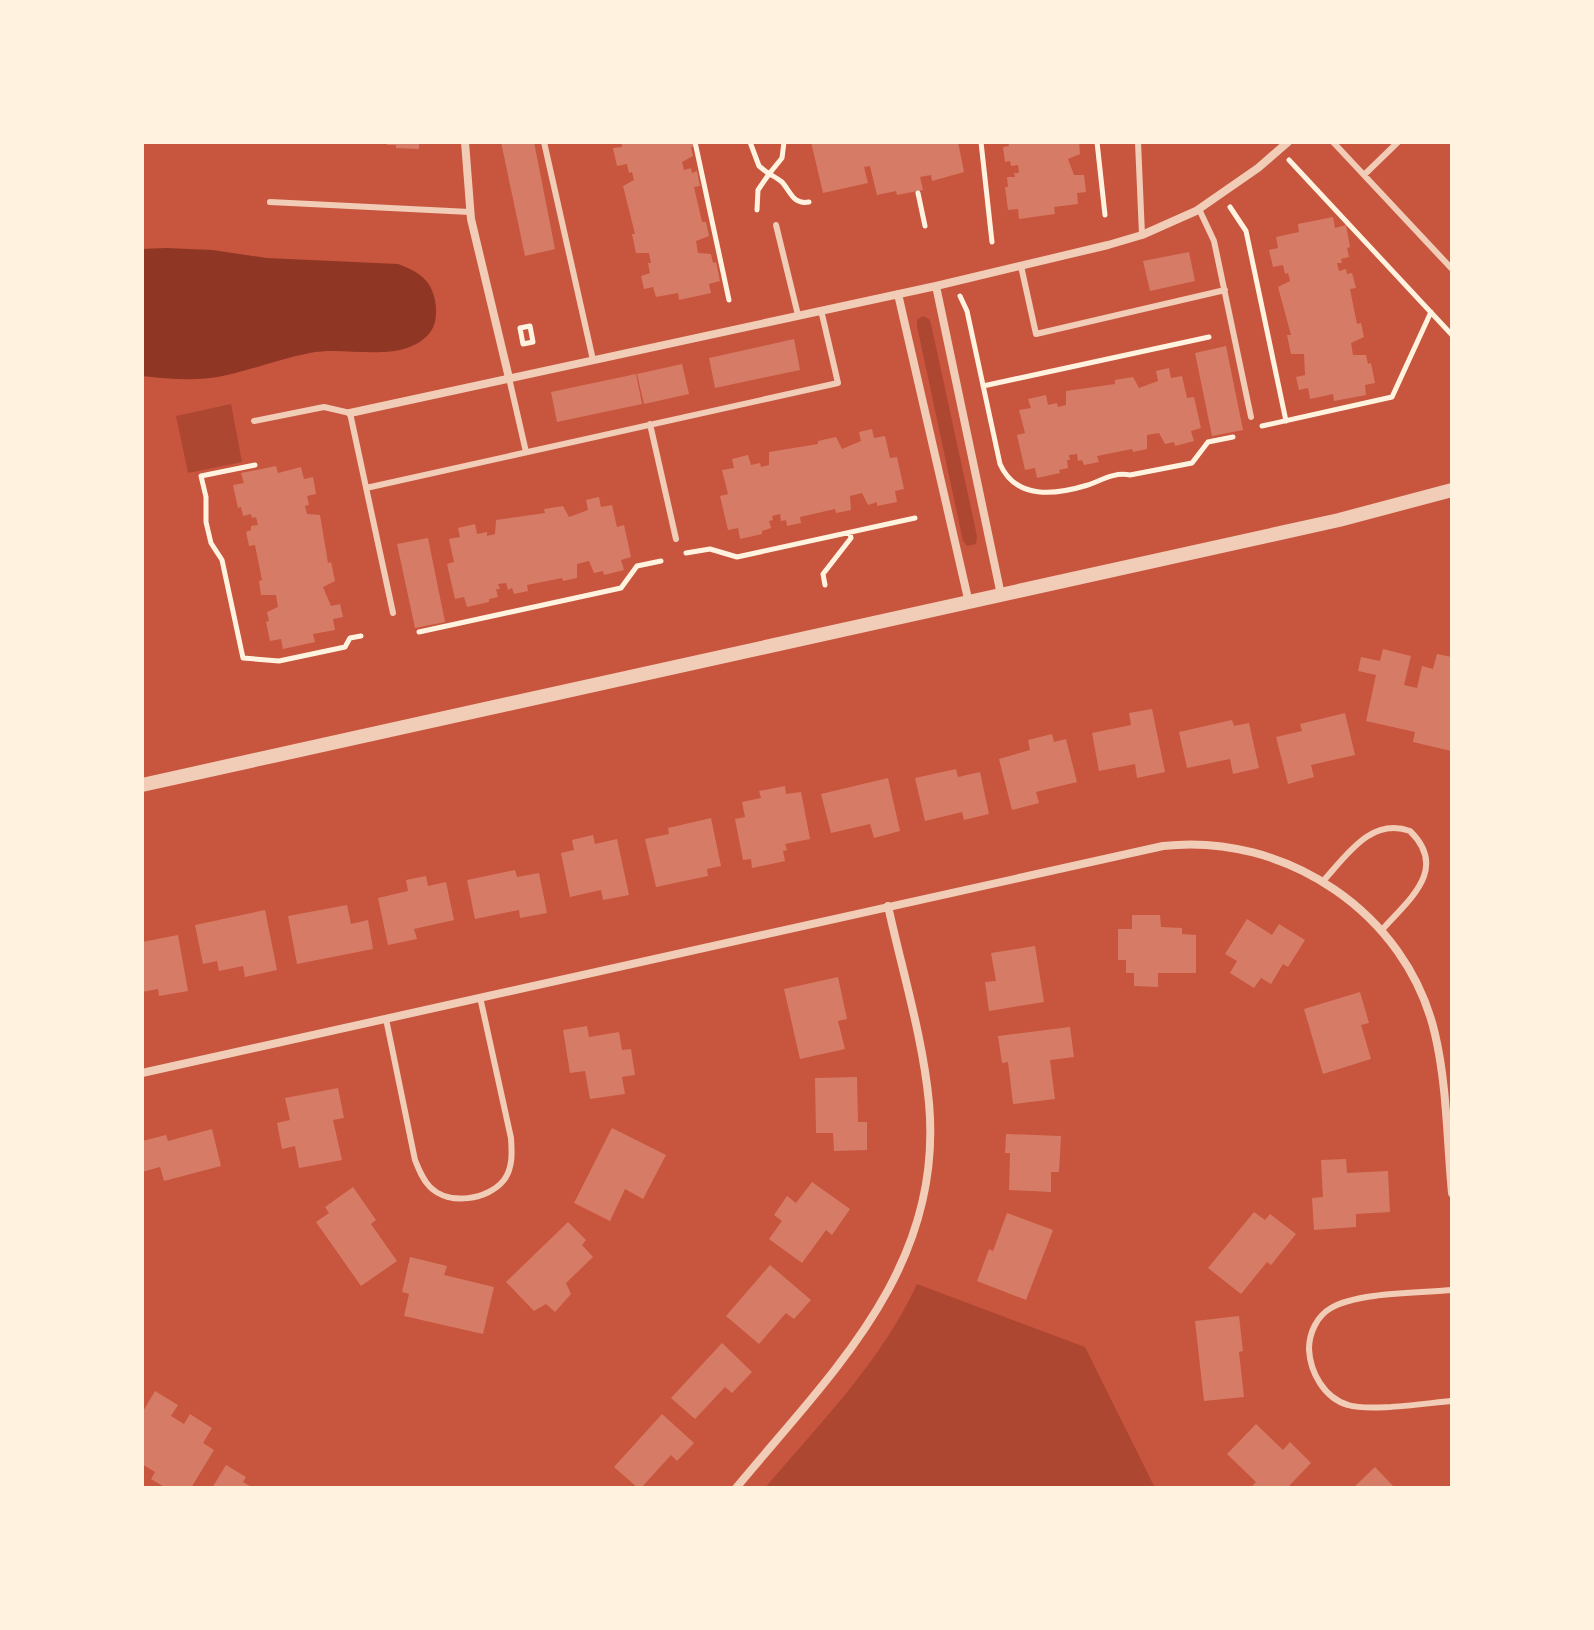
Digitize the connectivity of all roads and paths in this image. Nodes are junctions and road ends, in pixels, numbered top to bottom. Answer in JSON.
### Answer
{"nodes":[{"id":1,"x":465,"y":142,"type":"edge"},
{"id":2,"x":544,"y":142,"type":"edge"},
{"id":3,"x":695,"y":142,"type":"edge"},
{"id":4,"x":750,"y":142,"type":"edge"},
{"id":5,"x":784,"y":142,"type":"edge"},
{"id":6,"x":981,"y":142,"type":"edge"},
{"id":7,"x":1097,"y":142,"type":"edge"},
{"id":8,"x":1138,"y":142,"type":"edge"},
{"id":9,"x":1288,"y":142,"type":"edge"},
{"id":10,"x":1333,"y":142,"type":"edge"},
{"id":11,"x":1398,"y":142,"type":"edge"},
{"id":12,"x":1289,"y":160,"type":"dead end"},
{"id":13,"x":769,"y":174,"type":"junction"},
{"id":14,"x":1364,"y":175,"type":"junction"},
{"id":15,"x":918,"y":193,"type":"dead end"},
{"id":16,"x":270,"y":202,"type":"dead end"},
{"id":17,"x":809,"y":202,"type":"dead end"},
{"id":18,"x":1228,"y":205,"type":"dead end"},
{"id":19,"x":1199,"y":209,"type":"junction"},
{"id":20,"x":757,"y":210,"type":"dead end"},
{"id":21,"x":470,"y":212,"type":"junction"},
{"id":22,"x":1105,"y":215,"type":"dead end"},
{"id":23,"x":776,"y":225,"type":"dead end"},
{"id":24,"x":925,"y":226,"type":"dead end"},
{"id":25,"x":1142,"y":235,"type":"junction"},
{"id":26,"x":992,"y":242,"type":"dead end"},
{"id":27,"x":1021,"y":266,"type":"junction"},
{"id":28,"x":1452,"y":269,"type":"edge"},
{"id":29,"x":936,"y":286,"type":"junction"},
{"id":30,"x":1225,"y":290,"type":"junction"},
{"id":31,"x":898,"y":294,"type":"junction"},
{"id":32,"x":960,"y":296,"type":"dead end"},
{"id":33,"x":729,"y":300,"type":"dead end"},
{"id":34,"x":821,"y":310,"type":"junction"},
{"id":35,"x":1431,"y":312,"type":"junction"},
{"id":36,"x":798,"y":315,"type":"junction"},
{"id":37,"x":1452,"y":335,"type":"edge"},
{"id":38,"x":1209,"y":337,"type":"dead end"},
{"id":39,"x":593,"y":360,"type":"junction"},
{"id":40,"x":509,"y":378,"type":"junction"},
{"id":41,"x":983,"y":386,"type":"junction"},
{"id":42,"x":350,"y":413,"type":"junction"},
{"id":43,"x":1251,"y":417,"type":"dead end"},
{"id":44,"x":254,"y":421,"type":"dead end"},
{"id":45,"x":1286,"y":421,"type":"junction"},
{"id":46,"x":650,"y":424,"type":"junction"},
{"id":47,"x":1262,"y":426,"type":"dead end"},
{"id":48,"x":1233,"y":437,"type":"dead end"},
{"id":49,"x":526,"y":452,"type":"junction"},
{"id":50,"x":255,"y":465,"type":"dead end"},
{"id":51,"x":366,"y":488,"type":"junction"},
{"id":52,"x":1452,"y":490,"type":"edge"},
{"id":53,"x":915,"y":518,"type":"dead end"},
{"id":54,"x":850,"y":533,"type":"junction"},
{"id":55,"x":676,"y":539,"type":"dead end"},
{"id":56,"x":686,"y":553,"type":"dead end"},
{"id":57,"x":661,"y":561,"type":"dead end"},
{"id":58,"x":825,"y":585,"type":"dead end"},
{"id":59,"x":1001,"y":595,"type":"junction"},
{"id":60,"x":969,"y":603,"type":"junction"},
{"id":61,"x":393,"y":613,"type":"dead end"},
{"id":62,"x":419,"y":632,"type":"dead end"},
{"id":63,"x":361,"y":636,"type":"dead end"},
{"id":64,"x":142,"y":785,"type":"edge"},
{"id":65,"x":1324,"y":880,"type":"junction"},
{"id":66,"x":888,"y":906,"type":"junction"},
{"id":67,"x":1381,"y":931,"type":"junction"},
{"id":68,"x":480,"y":997,"type":"junction"},
{"id":69,"x":386,"y":1019,"type":"junction"},
{"id":70,"x":142,"y":1073,"type":"edge"},
{"id":71,"x":1452,"y":1193,"type":"edge"},
{"id":72,"x":1452,"y":1290,"type":"edge"},
{"id":73,"x":1452,"y":1401,"type":"edge"},
{"id":74,"x":736,"y":1488,"type":"edge"}],
"edges":[{"from":1,"to":21,"type":"street"},
{"from":2,"to":39,"type":"lane"},
{"from":3,"to":33,"type":"path"},
{"from":4,"to":13,"type":"path"},
{"from":5,"to":13,"type":"path"},
{"from":6,"to":26,"type":"path"},
{"from":7,"to":22,"type":"path"},
{"from":8,"to":25,"type":"lane"},
{"from":9,"to":19,"type":"street"},
{"from":10,"to":14,"type":"lane"},
{"from":11,"to":14,"type":"lane"},
{"from":12,"to":35,"type":"path"},
{"from":13,"to":17,"type":"path"},
{"from":13,"to":20,"type":"path"},
{"from":14,"to":28,"type":"lane"},
{"from":15,"to":24,"type":"path"},
{"from":16,"to":21,"type":"lane"},
{"from":18,"to":45,"type":"path"},
{"from":19,"to":25,"type":"street"},
{"from":19,"to":30,"type":"lane"},
{"from":21,"to":40,"type":"street"},
{"from":23,"to":36,"type":"lane"},
{"from":25,"to":27,"type":"street"},
{"from":27,"to":29,"type":"street"},
{"from":27,"to":30,"type":"lane"},
{"from":29,"to":31,"type":"street"},
{"from":29,"to":59,"type":"street"},
{"from":30,"to":43,"type":"lane"},
{"from":31,"to":34,"type":"street"},
{"from":31,"to":60,"type":"street"},
{"from":32,"to":41,"type":"path"},
{"from":34,"to":36,"type":"street"},
{"from":34,"to":46,"type":"lane"},
{"from":35,"to":37,"type":"path"},
{"from":35,"to":45,"type":"path"},
{"from":36,"to":39,"type":"street"},
{"from":38,"to":41,"type":"path"},
{"from":39,"to":40,"type":"street"},
{"from":40,"to":42,"type":"street"},
{"from":40,"to":49,"type":"lane"},
{"from":41,"to":48,"type":"path"},
{"from":42,"to":44,"type":"lane"},
{"from":42,"to":51,"type":"lane"},
{"from":45,"to":47,"type":"path"},
{"from":46,"to":49,"type":"lane"},
{"from":46,"to":55,"type":"lane"},
{"from":49,"to":51,"type":"lane"},
{"from":50,"to":63,"type":"path"},
{"from":51,"to":61,"type":"lane"},
{"from":52,"to":59,"type":"street"},
{"from":53,"to":54,"type":"path"},
{"from":54,"to":56,"type":"path"},
{"from":54,"to":58,"type":"path"},
{"from":57,"to":62,"type":"path"},
{"from":59,"to":60,"type":"street"},
{"from":60,"to":64,"type":"street"},
{"from":65,"to":66,"type":"street"},
{"from":65,"to":67,"type":"street"},
{"from":65,"to":67,"type":"lane"},
{"from":66,"to":68,"type":"street"},
{"from":66,"to":74,"type":"street"},
{"from":67,"to":71,"type":"street"},
{"from":68,"to":69,"type":"street"},
{"from":68,"to":69,"type":"lane"},
{"from":69,"to":70,"type":"street"},
{"from":72,"to":73,"type":"lane"}]}
